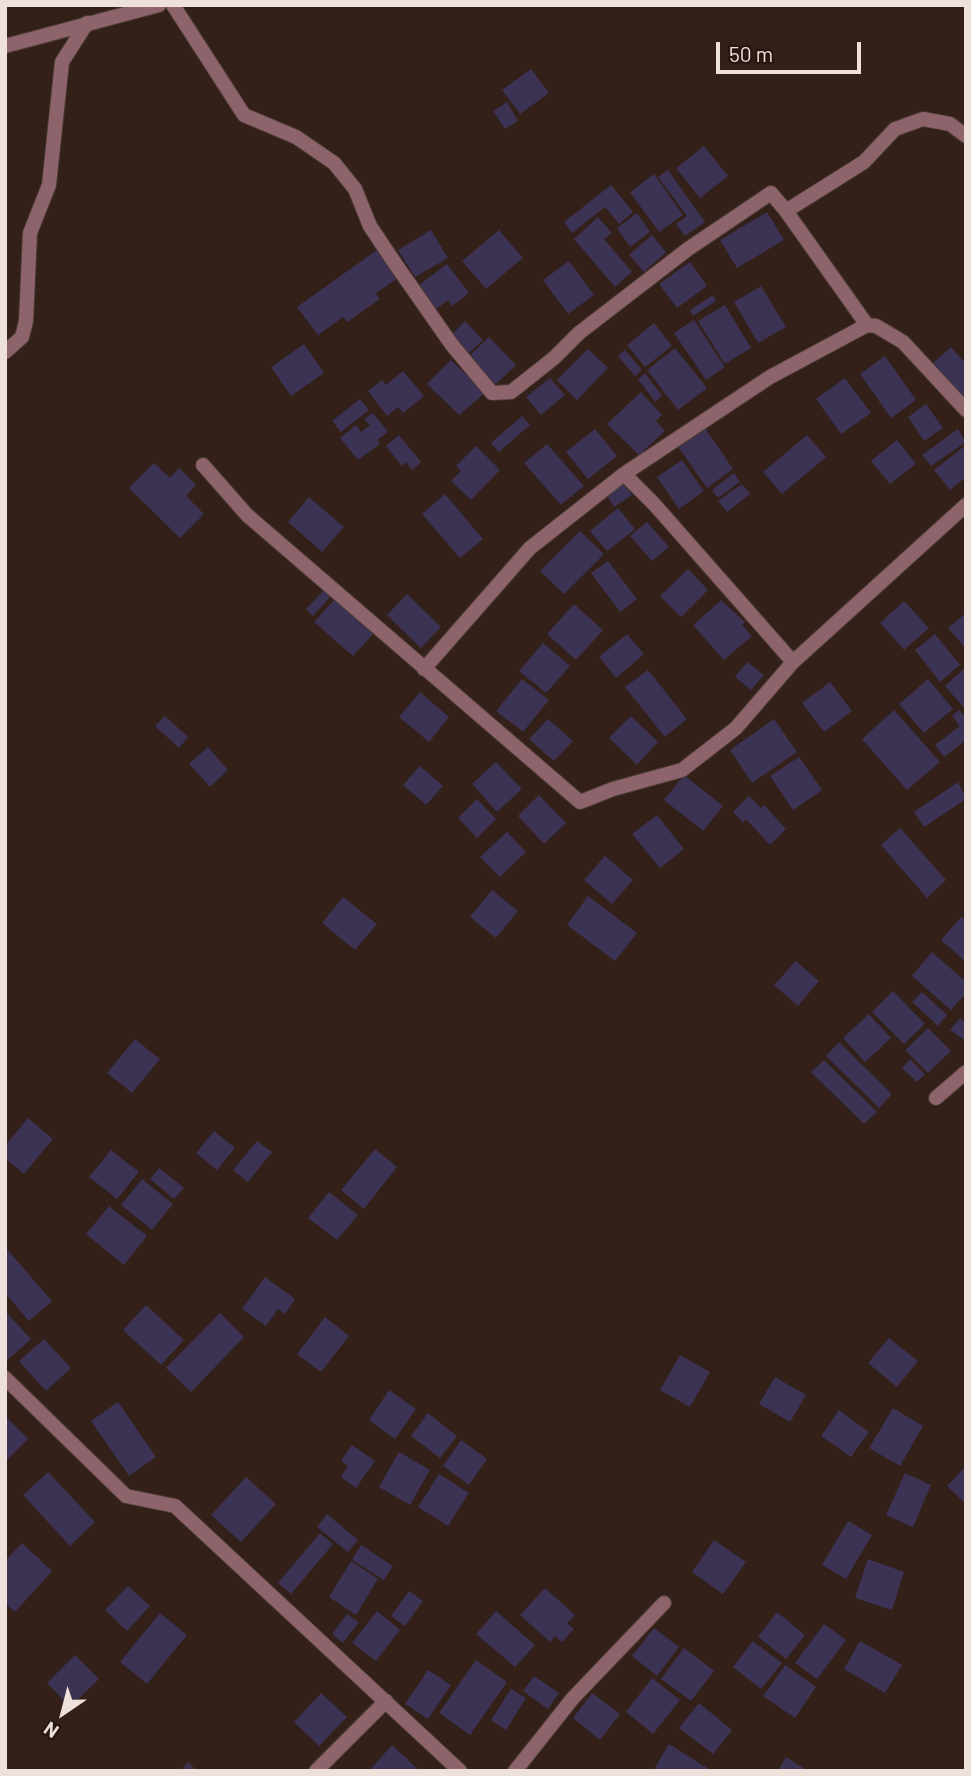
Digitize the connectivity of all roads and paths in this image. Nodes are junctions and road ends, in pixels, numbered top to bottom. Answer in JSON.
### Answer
{"nodes":[{"id":1,"x":159,"y":5,"type":"edge"},
{"id":2,"x":173,"y":5,"type":"edge"},
{"id":3,"x":87,"y":23,"type":"junction"},
{"id":4,"x":5,"y":46,"type":"edge"},
{"id":5,"x":966,"y":136,"type":"edge"},
{"id":6,"x":786,"y":211,"type":"junction"},
{"id":7,"x":867,"y":325,"type":"junction"},
{"id":8,"x":5,"y":352,"type":"edge"},
{"id":9,"x":966,"y":410,"type":"edge"},
{"id":10,"x":203,"y":465,"type":"dead end"},
{"id":11,"x":624,"y":474,"type":"junction"},
{"id":12,"x":966,"y":506,"type":"edge"},
{"id":13,"x":793,"y":662,"type":"junction"},
{"id":14,"x":424,"y":669,"type":"junction"},
{"id":15,"x":966,"y":1072,"type":"edge"},
{"id":16,"x":936,"y":1098,"type":"dead end"},
{"id":17,"x":5,"y":1378,"type":"edge"},
{"id":18,"x":664,"y":1603,"type":"dead end"},
{"id":19,"x":386,"y":1702,"type":"junction"},
{"id":20,"x":316,"y":1771,"type":"edge"},
{"id":21,"x":460,"y":1771,"type":"edge"},
{"id":22,"x":516,"y":1771,"type":"edge"}],
"edges":[{"from":1,"to":3,"type":"street"},
{"from":2,"to":6,"type":"street"},
{"from":3,"to":4,"type":"street"},
{"from":3,"to":8,"type":"street"},
{"from":5,"to":6,"type":"street"},
{"from":6,"to":7,"type":"street"},
{"from":7,"to":9,"type":"street"},
{"from":7,"to":11,"type":"street"},
{"from":10,"to":14,"type":"street"},
{"from":11,"to":13,"type":"street"},
{"from":11,"to":14,"type":"street"},
{"from":12,"to":13,"type":"street"},
{"from":13,"to":14,"type":"street"},
{"from":15,"to":16,"type":"street"},
{"from":17,"to":19,"type":"street"},
{"from":18,"to":22,"type":"street"},
{"from":19,"to":20,"type":"street"},
{"from":19,"to":21,"type":"street"}]}
